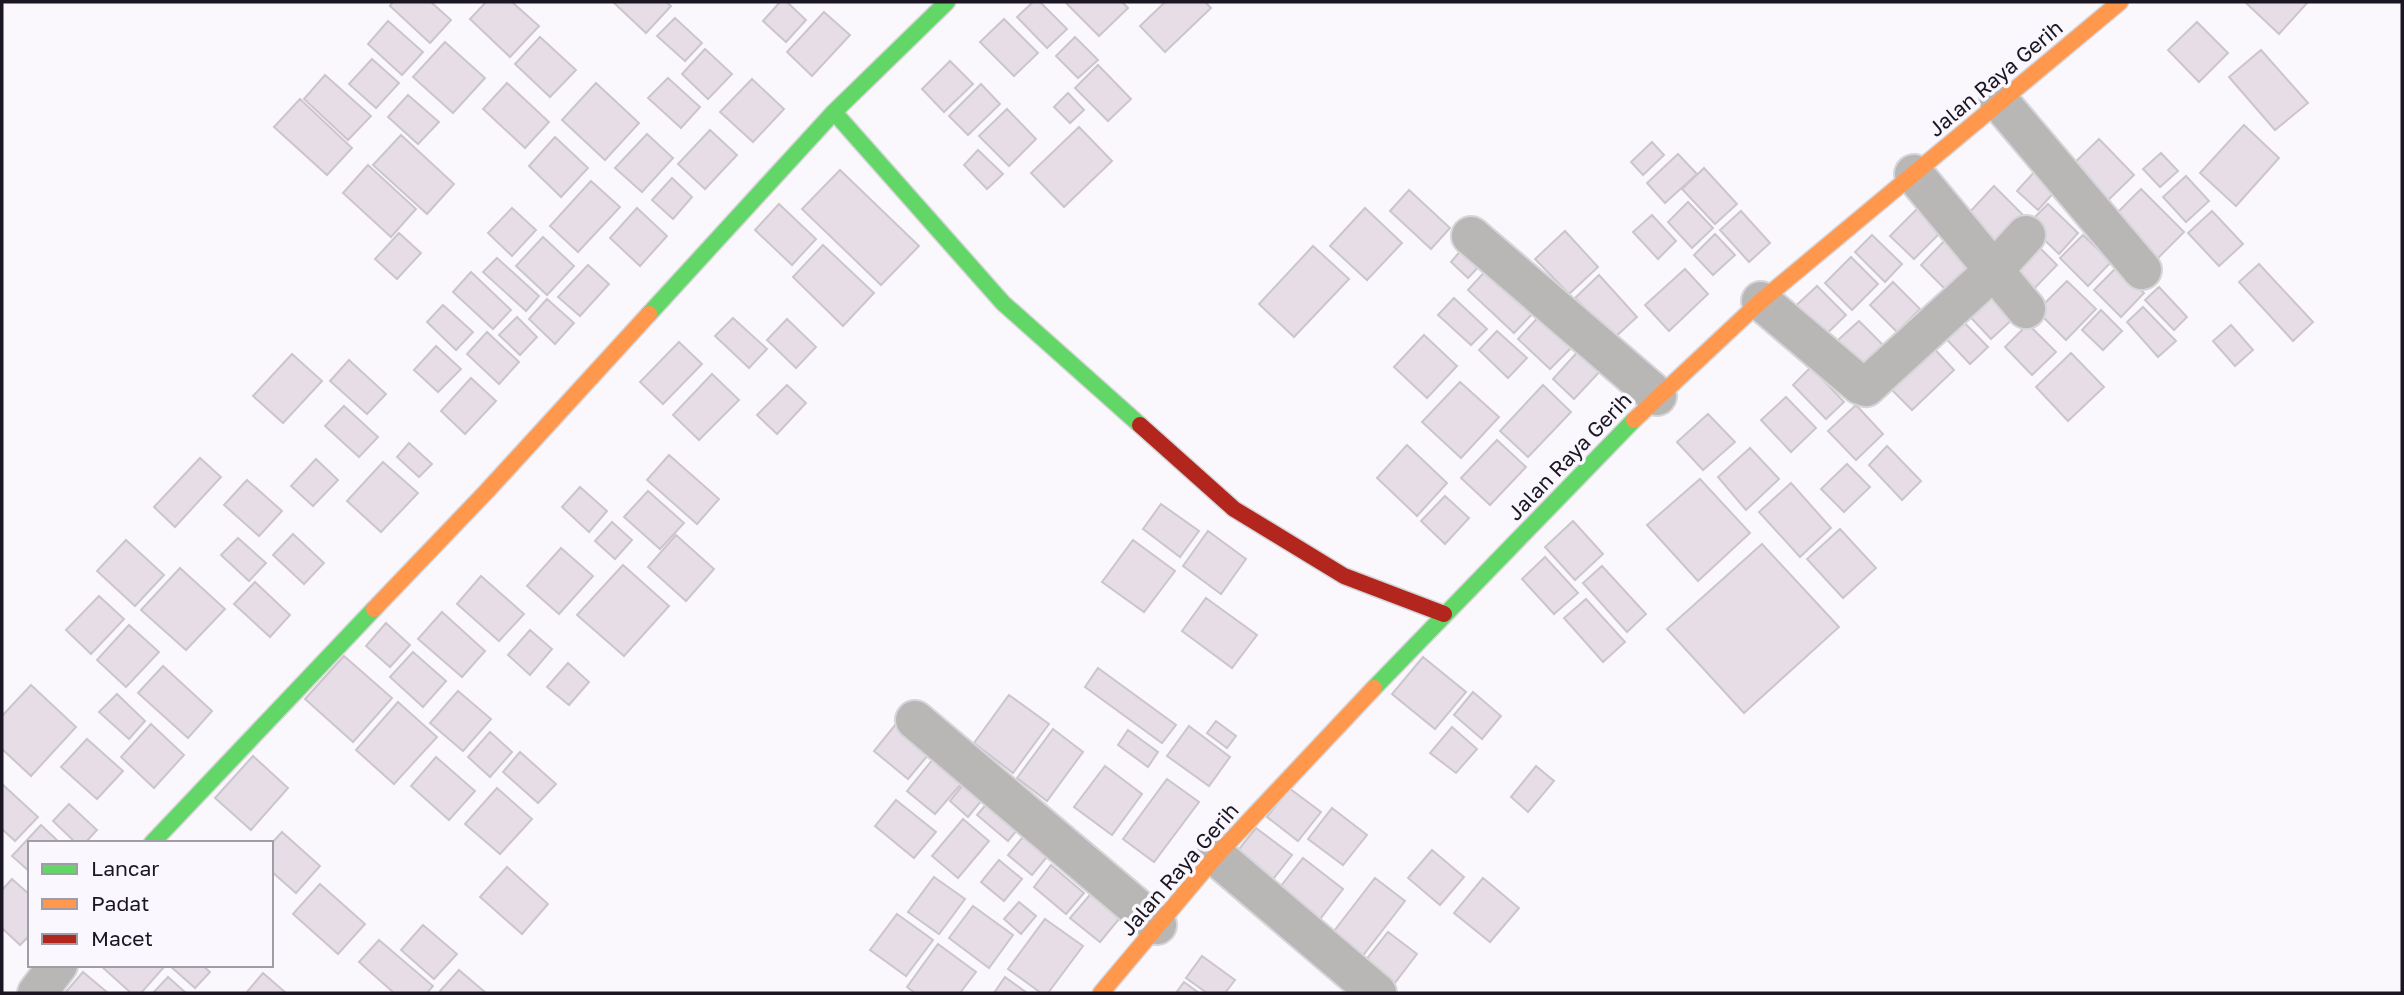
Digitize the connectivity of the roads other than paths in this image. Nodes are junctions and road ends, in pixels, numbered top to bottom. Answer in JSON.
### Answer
{"nodes":[{"id":1,"x":947,"y":2,"type":"edge"},
{"id":2,"x":2120,"y":2,"type":"edge"},
{"id":3,"x":1999,"y":101,"type":"junction"},
{"id":4,"x":834,"y":112,"type":"junction"},
{"id":5,"x":1914,"y":174,"type":"junction"},
{"id":6,"x":2026,"y":234,"type":"dead end"},
{"id":7,"x":1471,"y":236,"type":"dead end"},
{"id":8,"x":1994,"y":270,"type":"junction"},
{"id":9,"x":2142,"y":270,"type":"dead end"},
{"id":10,"x":1761,"y":301,"type":"junction"},
{"id":11,"x":2026,"y":309,"type":"dead end"},
{"id":12,"x":1657,"y":396,"type":"junction"},
{"id":13,"x":1444,"y":614,"type":"junction"},
{"id":14,"x":915,"y":720,"type":"dead end"},
{"id":15,"x":154,"y":841,"type":"edge"},
{"id":16,"x":1216,"y":856,"type":"junction"},
{"id":17,"x":1157,"y":925,"type":"junction"},
{"id":18,"x":56,"y":967,"type":"edge"},
{"id":19,"x":37,"y":993,"type":"edge"},
{"id":20,"x":1101,"y":993,"type":"edge"},
{"id":21,"x":1377,"y":993,"type":"edge"}],
"edges":[{"from":1,"to":4,"type":"street"},
{"from":2,"to":3,"type":"street","name":"Jalan Raya Gerih"},
{"from":3,"to":5,"type":"street","name":"Jalan Raya Gerih"},
{"from":3,"to":9,"type":"street"},
{"from":4,"to":13,"type":"street"},
{"from":4,"to":15,"type":"street"},
{"from":5,"to":8,"type":"street"},
{"from":5,"to":10,"type":"street","name":"Jalan Raya Gerih"},
{"from":6,"to":8,"type":"street"},
{"from":7,"to":12,"type":"street"},
{"from":8,"to":10,"type":"street"},
{"from":8,"to":11,"type":"street"},
{"from":10,"to":12,"type":"street","name":"Jalan Raya Gerih"},
{"from":12,"to":13,"type":"street","name":"Jalan Raya Gerih"},
{"from":13,"to":16,"type":"street","name":"Jalan Raya Gerih"},
{"from":14,"to":17,"type":"street"},
{"from":16,"to":17,"type":"street","name":"Jalan Raya Gerih"},
{"from":16,"to":21,"type":"street"},
{"from":17,"to":20,"type":"street","name":"Jalan Raya Gerih"},
{"from":18,"to":19,"type":"street"}]}
